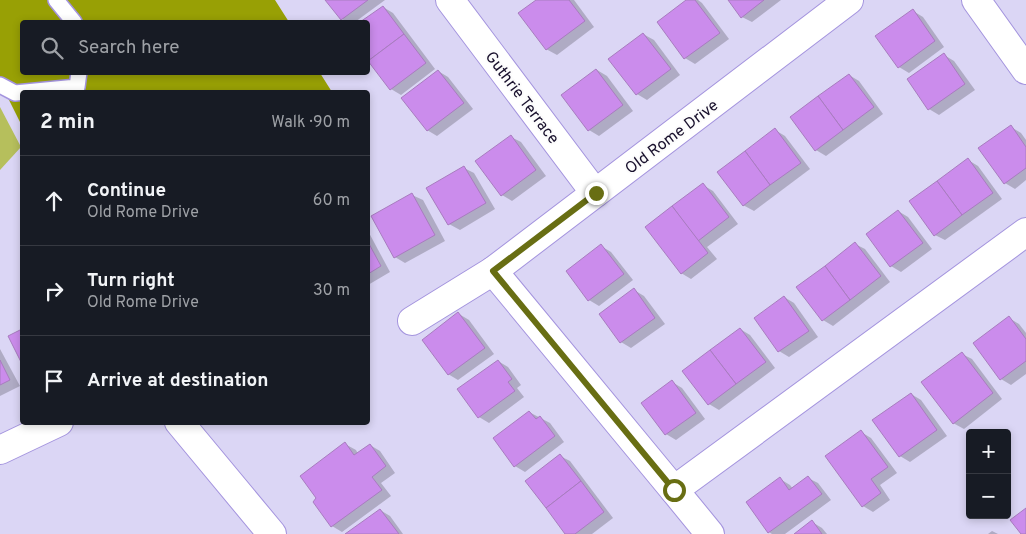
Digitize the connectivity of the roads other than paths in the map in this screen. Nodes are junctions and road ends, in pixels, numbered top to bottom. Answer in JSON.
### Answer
{"nodes":[{"id":1,"x":56,"y":0,"type":"edge"},
{"id":2,"x":450,"y":0,"type":"edge"},
{"id":3,"x":849,"y":0,"type":"edge"},
{"id":4,"x":976,"y":0,"type":"edge"},
{"id":5,"x":72,"y":20,"type":"edge"},
{"id":6,"x":1026,"y":70,"type":"edge"},
{"id":7,"x":78,"y":75,"type":"edge"},
{"id":8,"x":0,"y":85,"type":"edge"},
{"id":9,"x":39,"y":90,"type":"edge"},
{"id":10,"x":20,"y":92,"type":"edge"},
{"id":11,"x":596,"y":193,"type":"junction"},
{"id":12,"x":1026,"y":232,"type":"edge"},
{"id":13,"x":493,"y":271,"type":"junction"},
{"id":14,"x":412,"y":321,"type":"dead end"},
{"id":15,"x":53,"y":425,"type":"edge"},
{"id":16,"x":182,"y":425,"type":"edge"},
{"id":17,"x":0,"y":450,"type":"edge"},
{"id":18,"x":674,"y":490,"type":"junction"},
{"id":19,"x":272,"y":534,"type":"edge"},
{"id":20,"x":710,"y":534,"type":"edge"}],
"edges":[{"from":1,"to":5,"type":"lane"},
{"from":2,"to":11,"type":"street","name":"Guthrie Terrace"},
{"from":3,"to":11,"type":"street","name":"Old Rome Drive"},
{"from":4,"to":6,"type":"street"},
{"from":7,"to":9,"type":"lane"},
{"from":8,"to":10,"type":"lane"},
{"from":11,"to":13,"type":"street","name":"Old Rome Drive"},
{"from":12,"to":18,"type":"street"},
{"from":13,"to":14,"type":"street","name":"Old Rome Drive"},
{"from":13,"to":18,"type":"street"},
{"from":15,"to":17,"type":"street"},
{"from":16,"to":19,"type":"street"},
{"from":18,"to":20,"type":"street"}]}
